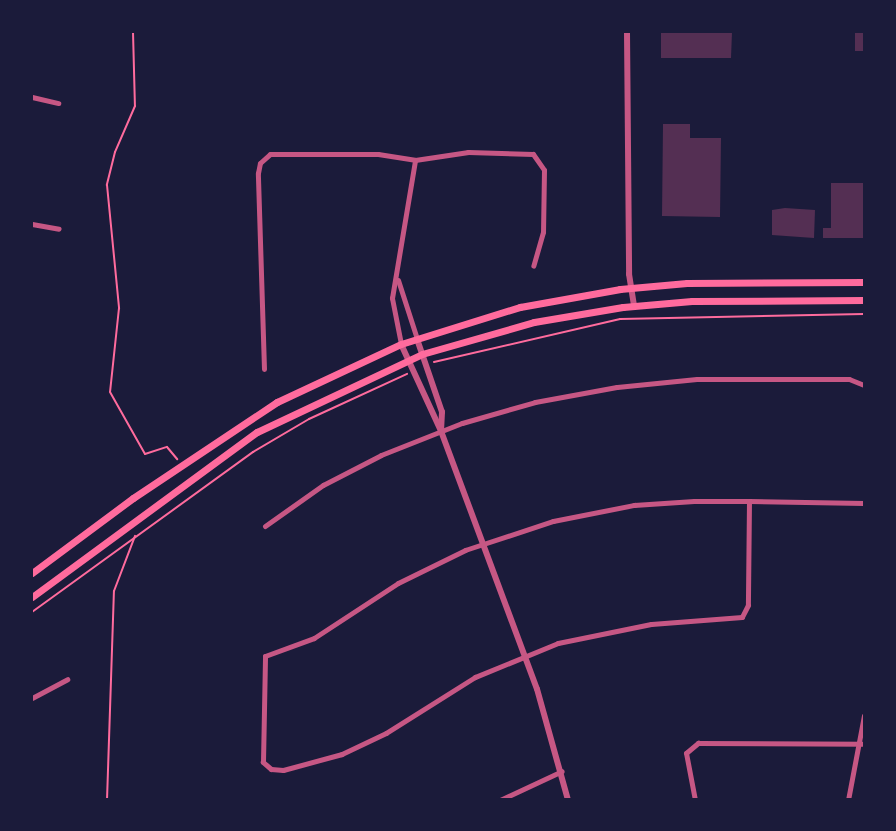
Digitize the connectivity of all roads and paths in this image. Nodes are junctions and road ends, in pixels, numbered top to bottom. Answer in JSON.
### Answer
{"nodes":[{"id":1,"x":134,"y":32,"type":"edge"},
{"id":2,"x":627,"y":32,"type":"edge"},
{"id":3,"x":32,"y":97,"type":"edge"},
{"id":4,"x":58,"y":103,"type":"dead end"},
{"id":5,"x":415,"y":160,"type":"junction"},
{"id":6,"x":32,"y":224,"type":"edge"},
{"id":7,"x":59,"y":229,"type":"dead end"},
{"id":8,"x":533,"y":266,"type":"dead end"},
{"id":9,"x":398,"y":280,"type":"junction"},
{"id":10,"x":864,"y":282,"type":"edge"},
{"id":11,"x":631,"y":288,"type":"junction"},
{"id":12,"x":864,"y":300,"type":"edge"},
{"id":13,"x":634,"y":306,"type":"junction"},
{"id":14,"x":864,"y":314,"type":"edge"},
{"id":15,"x":417,"y":339,"type":"junction"},
{"id":16,"x":401,"y":344,"type":"junction"},
{"id":17,"x":422,"y":354,"type":"junction"},
{"id":18,"x":407,"y":359,"type":"junction"},
{"id":19,"x":434,"y":362,"type":"dead end"},
{"id":20,"x":264,"y":369,"type":"dead end"},
{"id":21,"x":405,"y":375,"type":"dead end"},
{"id":22,"x":864,"y":386,"type":"edge"},
{"id":23,"x":441,"y":431,"type":"junction"},
{"id":24,"x":178,"y":460,"type":"dead end"},
{"id":25,"x":749,"y":501,"type":"junction"},
{"id":26,"x":864,"y":503,"type":"edge"},
{"id":27,"x":265,"y":526,"type":"dead end"},
{"id":28,"x":136,"y":534,"type":"junction"},
{"id":29,"x":483,"y":543,"type":"junction"},
{"id":30,"x":32,"y":573,"type":"edge"},
{"id":31,"x":32,"y":597,"type":"edge"},
{"id":32,"x":32,"y":612,"type":"edge"},
{"id":33,"x":524,"y":655,"type":"junction"},
{"id":34,"x":67,"y":679,"type":"dead end"},
{"id":35,"x":32,"y":698,"type":"edge"},
{"id":36,"x":864,"y":715,"type":"edge"},
{"id":37,"x":863,"y":744,"type":"edge"},
{"id":38,"x":562,"y":771,"type":"junction"},
{"id":39,"x":107,"y":800,"type":"edge"},
{"id":40,"x":500,"y":800,"type":"edge"},
{"id":41,"x":568,"y":800,"type":"edge"},
{"id":42,"x":695,"y":800,"type":"edge"},
{"id":43,"x":848,"y":800,"type":"edge"}],
"edges":[{"from":1,"to":24,"type":"path"},
{"from":2,"to":11,"type":"street"},
{"from":3,"to":4,"type":"street"},
{"from":5,"to":8,"type":"street"},
{"from":5,"to":9,"type":"street"},
{"from":5,"to":20,"type":"street"},
{"from":6,"to":7,"type":"street"},
{"from":9,"to":15,"type":"street"},
{"from":9,"to":16,"type":"street"},
{"from":10,"to":11,"type":"main road"},
{"from":11,"to":13,"type":"street"},
{"from":11,"to":15,"type":"main road"},
{"from":12,"to":13,"type":"main road"},
{"from":13,"to":17,"type":"main road"},
{"from":14,"to":19,"type":"path"},
{"from":15,"to":16,"type":"main road"},
{"from":15,"to":17,"type":"street"},
{"from":16,"to":18,"type":"street"},
{"from":16,"to":30,"type":"main road"},
{"from":17,"to":18,"type":"main road"},
{"from":17,"to":23,"type":"street"},
{"from":18,"to":23,"type":"street"},
{"from":18,"to":31,"type":"main road"},
{"from":21,"to":28,"type":"path"},
{"from":22,"to":23,"type":"street"},
{"from":23,"to":27,"type":"street"},
{"from":23,"to":29,"type":"street"},
{"from":25,"to":26,"type":"street"},
{"from":25,"to":29,"type":"street"},
{"from":25,"to":33,"type":"street"},
{"from":28,"to":32,"type":"path"},
{"from":28,"to":39,"type":"path"},
{"from":29,"to":33,"type":"street"},
{"from":29,"to":33,"type":"street"},
{"from":33,"to":38,"type":"street"},
{"from":34,"to":35,"type":"street"},
{"from":36,"to":37,"type":"street"},
{"from":37,"to":42,"type":"street"},
{"from":37,"to":43,"type":"street"},
{"from":38,"to":40,"type":"street"},
{"from":38,"to":41,"type":"street"}]}
